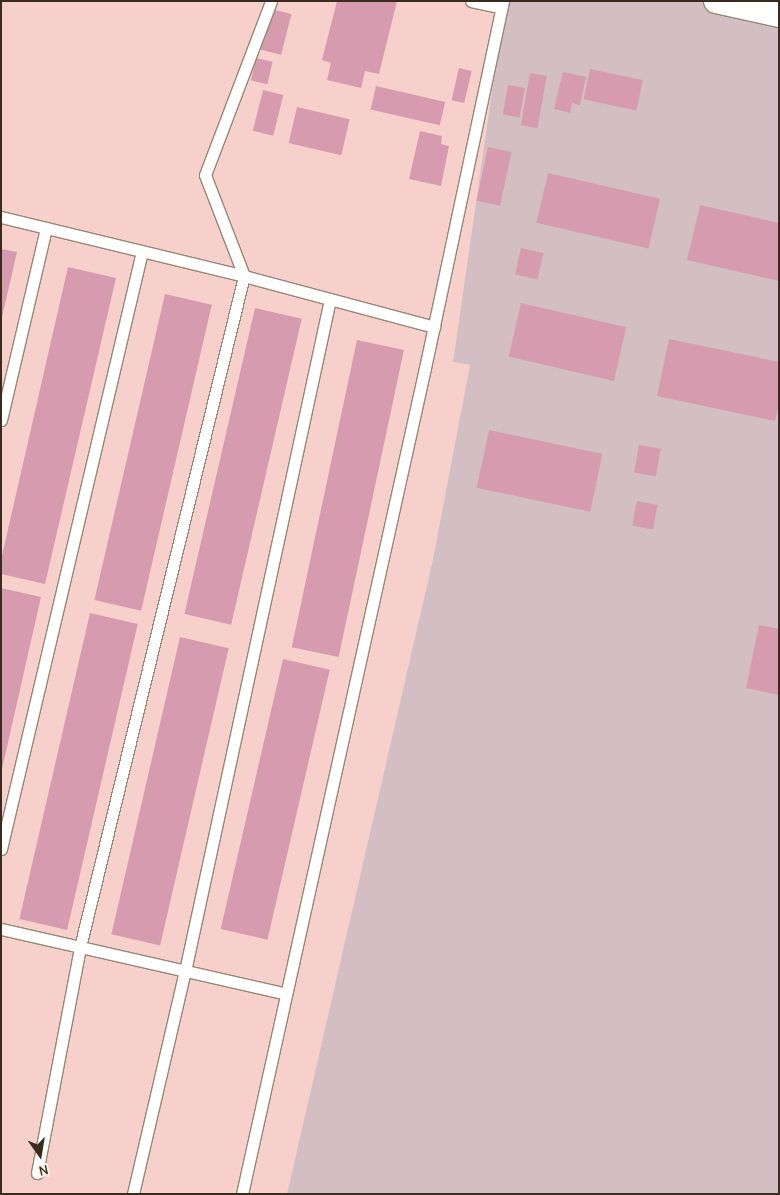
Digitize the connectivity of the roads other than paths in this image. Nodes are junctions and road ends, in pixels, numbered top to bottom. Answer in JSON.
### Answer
{"nodes":[{"id":1,"x":270,"y":1,"type":"edge"},
{"id":2,"x":471,"y":1,"type":"edge"},
{"id":3,"x":716,"y":1,"type":"edge"},
{"id":4,"x":501,"y":4,"type":"edge"},
{"id":5,"x":779,"y":15,"type":"edge"},
{"id":6,"x":1,"y":217,"type":"edge"},
{"id":7,"x":46,"y":228,"type":"junction"},
{"id":8,"x":142,"y":251,"type":"junction"},
{"id":9,"x":244,"y":276,"type":"junction"},
{"id":10,"x":330,"y":299,"type":"junction"},
{"id":11,"x":434,"y":326,"type":"junction"},
{"id":12,"x":1,"y":420,"type":"edge"},
{"id":13,"x":1,"y":849,"type":"edge"},
{"id":14,"x":1,"y":929,"type":"edge"},
{"id":15,"x":80,"y":947,"type":"junction"},
{"id":16,"x":185,"y":971,"type":"junction"},
{"id":17,"x":286,"y":994,"type":"junction"},
{"id":18,"x":36,"y":1172,"type":"dead end"},
{"id":19,"x":134,"y":1194,"type":"edge"},
{"id":20,"x":242,"y":1194,"type":"edge"}],
"edges":[{"from":1,"to":9,"type":"lane"},
{"from":2,"to":4,"type":"lane"},
{"from":3,"to":5,"type":"street"},
{"from":4,"to":11,"type":"lane"},
{"from":6,"to":7,"type":"lane"},
{"from":7,"to":8,"type":"lane"},
{"from":7,"to":12,"type":"lane"},
{"from":8,"to":9,"type":"lane"},
{"from":8,"to":13,"type":"lane"},
{"from":9,"to":10,"type":"lane"},
{"from":9,"to":15,"type":"lane"},
{"from":10,"to":11,"type":"lane"},
{"from":10,"to":16,"type":"lane"},
{"from":11,"to":17,"type":"lane"},
{"from":14,"to":15,"type":"lane"},
{"from":15,"to":16,"type":"lane"},
{"from":15,"to":18,"type":"lane"},
{"from":16,"to":17,"type":"lane"},
{"from":16,"to":19,"type":"lane"},
{"from":17,"to":20,"type":"lane"}]}
